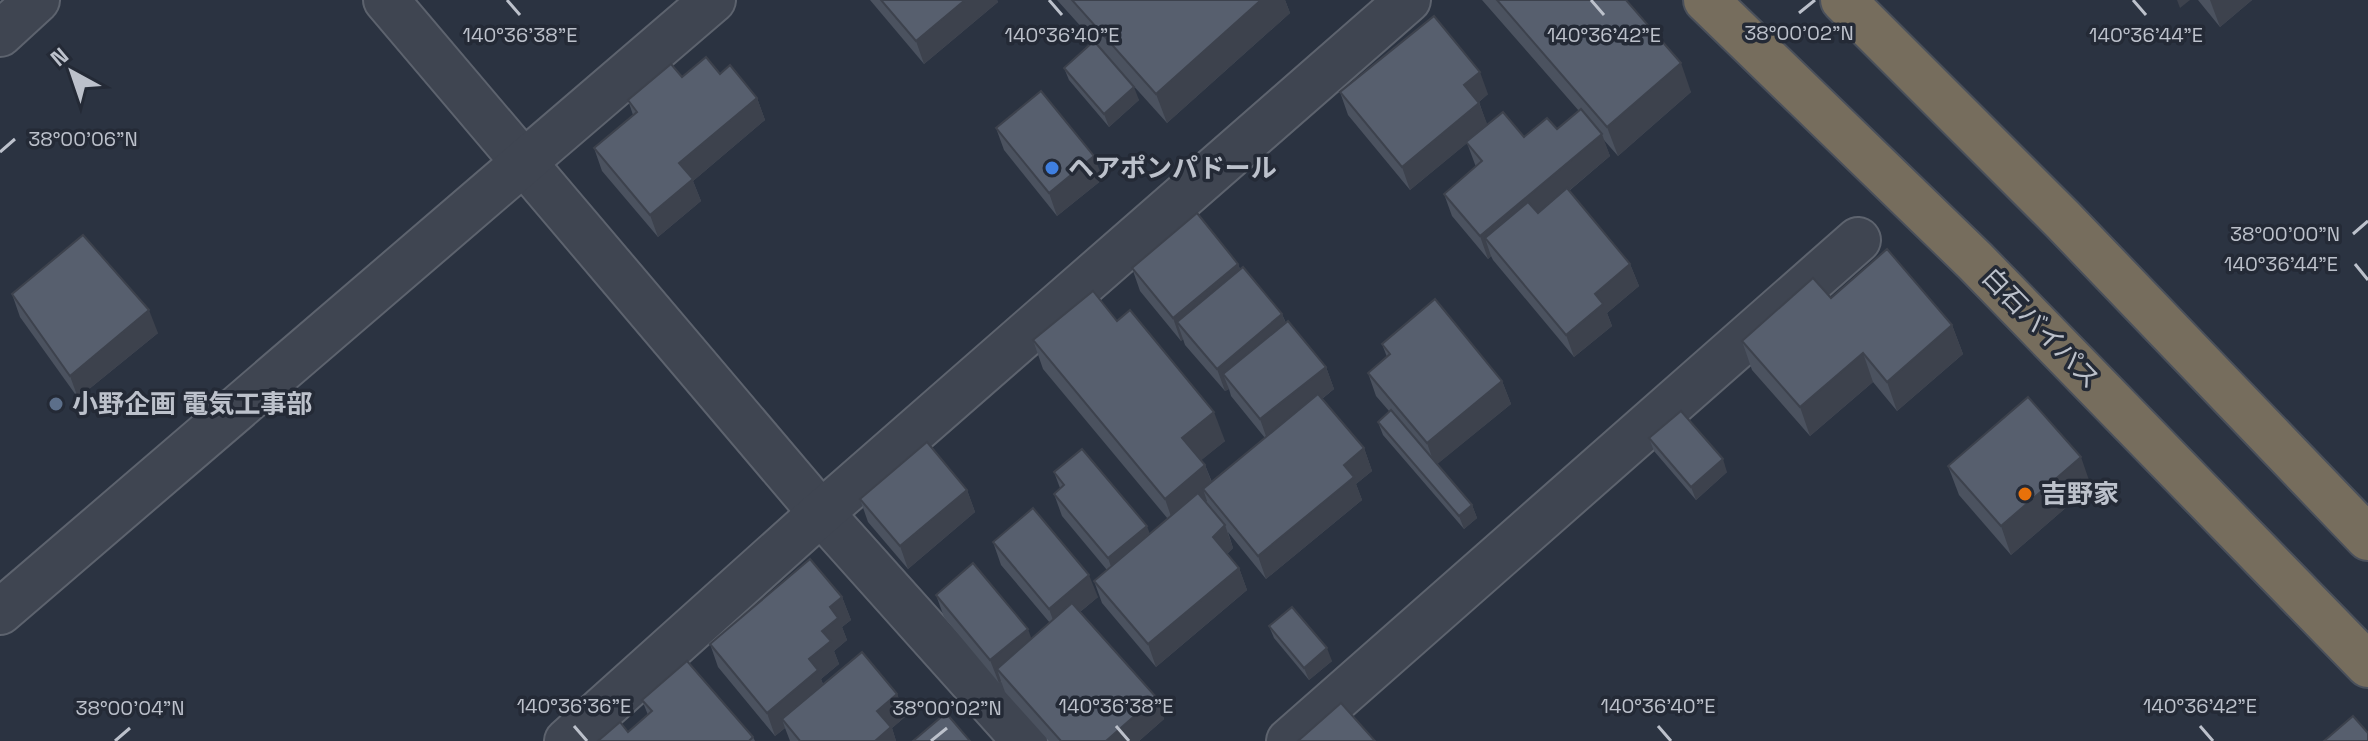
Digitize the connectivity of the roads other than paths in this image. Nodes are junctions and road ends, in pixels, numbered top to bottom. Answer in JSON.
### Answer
{"nodes":[{"id":1,"x":37,"y":0,"type":"edge"},
{"id":2,"x":386,"y":0,"type":"edge"},
{"id":3,"x":713,"y":0,"type":"edge"},
{"id":4,"x":1408,"y":0,"type":"edge"},
{"id":5,"x":1706,"y":0,"type":"edge"},
{"id":6,"x":1843,"y":0,"type":"edge"},
{"id":7,"x":0,"y":34,"type":"edge"},
{"id":8,"x":523,"y":161,"type":"junction"},
{"id":9,"x":1858,"y":240,"type":"dead end"},
{"id":10,"x":821,"y":513,"type":"junction"},
{"id":11,"x":2368,"y":538,"type":"edge"},
{"id":12,"x":0,"y":612,"type":"edge"},
{"id":13,"x":2368,"y":665,"type":"edge"},
{"id":14,"x":567,"y":741,"type":"edge"},
{"id":15,"x":1025,"y":741,"type":"edge"},
{"id":16,"x":1289,"y":741,"type":"edge"}],
"edges":[{"from":1,"to":7,"type":"street"},
{"from":2,"to":8,"type":"street"},
{"from":3,"to":8,"type":"street"},
{"from":4,"to":10,"type":"street"},
{"from":5,"to":13,"type":"highway","name":"白石バイパス"},
{"from":6,"to":11,"type":"highway"},
{"from":8,"to":10,"type":"street"},
{"from":8,"to":12,"type":"street"},
{"from":9,"to":16,"type":"street"},
{"from":10,"to":14,"type":"street"},
{"from":10,"to":15,"type":"street"}]}
